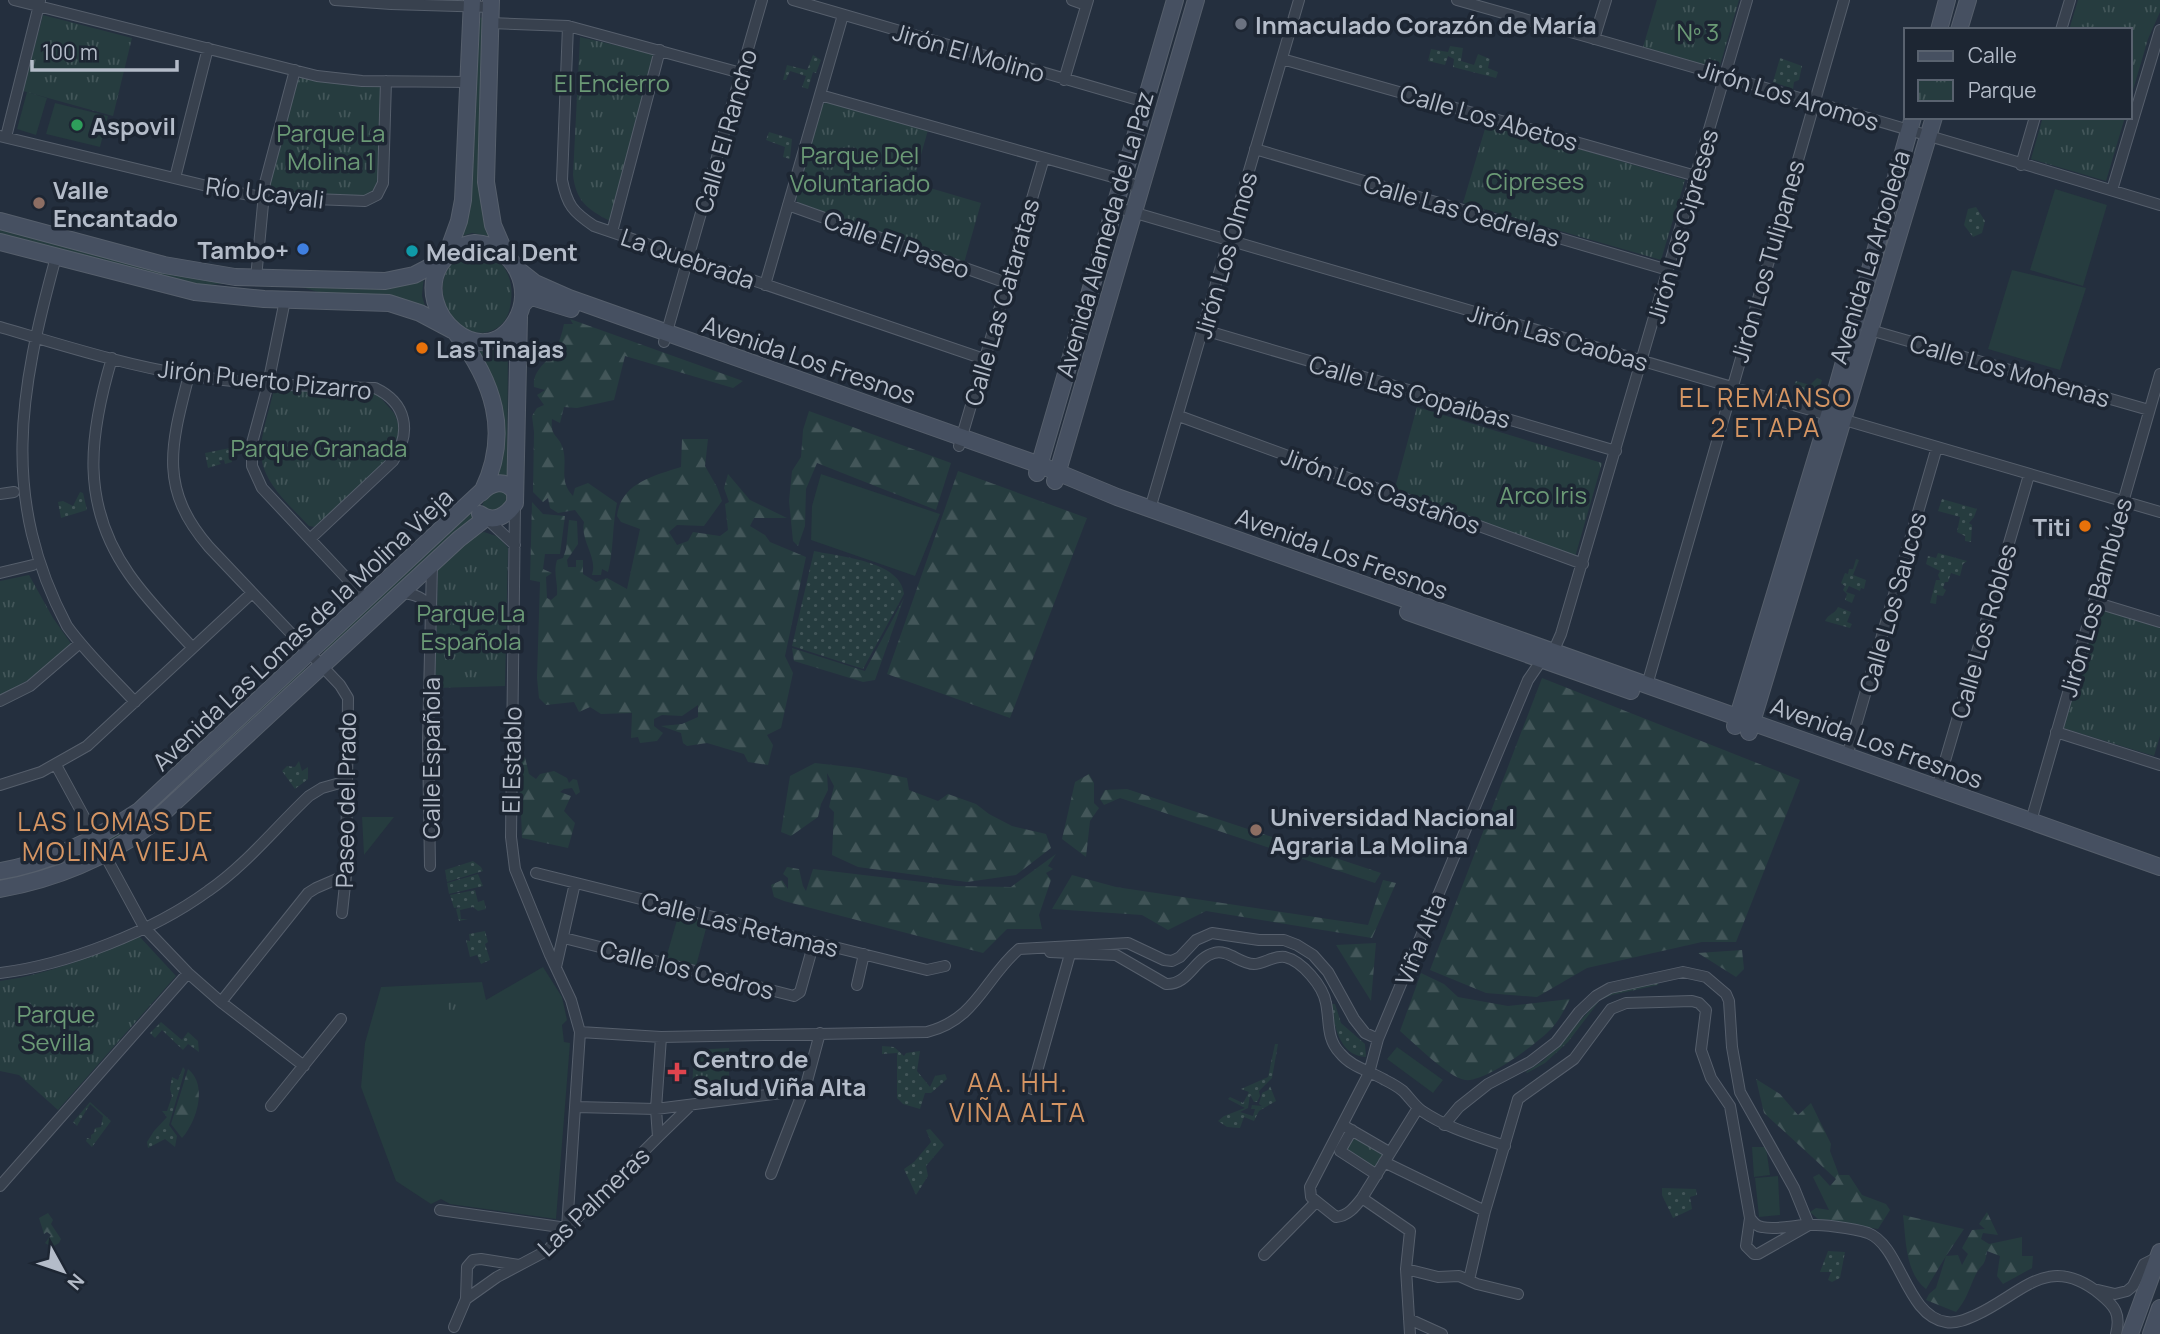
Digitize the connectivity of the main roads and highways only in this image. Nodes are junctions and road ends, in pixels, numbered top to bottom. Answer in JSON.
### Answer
{"nodes":[{"id":1,"x":1175,"y":0,"type":"edge"},
{"id":2,"x":1196,"y":0,"type":"edge"},
{"id":3,"x":1947,"y":0,"type":"edge"},
{"id":4,"x":1968,"y":0,"type":"edge"},
{"id":5,"x":471,"y":3,"type":"edge"},
{"id":6,"x":491,"y":10,"type":"edge"},
{"id":7,"x":1940,"y":28,"type":"edge"},
{"id":8,"x":1960,"y":28,"type":"edge"},
{"id":9,"x":1933,"y":119,"type":"edge"},
{"id":10,"x":1911,"y":124,"type":"edge"},
{"id":11,"x":0,"y":220,"type":"edge"},
{"id":12,"x":0,"y":242,"type":"edge"},
{"id":13,"x":505,"y":253,"type":"junction"},
{"id":14,"x":444,"y":258,"type":"junction"},
{"id":15,"x":516,"y":268,"type":"junction"},
{"id":16,"x":520,"y":310,"type":"junction"},
{"id":17,"x":454,"y":331,"type":"junction"},
{"id":18,"x":665,"y":337,"type":"junction"},
{"id":19,"x":1837,"y":418,"type":"junction"},
{"id":20,"x":493,"y":459,"type":"junction"},
{"id":21,"x":1038,"y":469,"type":"junction"},
{"id":22,"x":1056,"y":477,"type":"junction"},
{"id":23,"x":483,"y":490,"type":"junction"},
{"id":24,"x":514,"y":497,"type":"junction"},
{"id":25,"x":464,"y":506,"type":"junction"},
{"id":26,"x":491,"y":522,"type":"junction"},
{"id":27,"x":1547,"y":656,"type":"junction"},
{"id":28,"x":1744,"y":724,"type":"junction"},
{"id":29,"x":2160,"y":867,"type":"edge"},
{"id":30,"x":0,"y":871,"type":"edge"},
{"id":31,"x":2160,"y":877,"type":"edge"},
{"id":32,"x":0,"y":889,"type":"edge"},
{"id":33,"x":2159,"y":1254,"type":"edge"},
{"id":34,"x":2160,"y":1308,"type":"edge"},
{"id":35,"x":2130,"y":1334,"type":"edge"},
{"id":36,"x":2151,"y":1334,"type":"edge"}],
"edges":[{"from":1,"to":21,"type":"main road","name":"Avenida Alameda de La Paz"},
{"from":2,"to":22,"type":"main road","name":"Avenida Alameda de La Paz"},
{"from":3,"to":7,"type":"main road"},
{"from":4,"to":8,"type":"main road"},
{"from":5,"to":14,"type":"main road"},
{"from":6,"to":13,"type":"main road"},
{"from":9,"to":19,"type":"main road","name":"Avenida La Arboleda"},
{"from":10,"to":19,"type":"main road","name":"Avenida La Arboleda"},
{"from":11,"to":14,"type":"main road"},
{"from":12,"to":17,"type":"main road"},
{"from":13,"to":14,"type":"main road"},
{"from":13,"to":15,"type":"main road"},
{"from":14,"to":17,"type":"main road"},
{"from":15,"to":16,"type":"main road"},
{"from":15,"to":18,"type":"main road","name":"Avenida Los Fresnos"},
{"from":16,"to":17,"type":"main road"},
{"from":16,"to":18,"type":"main road","name":"Avenida Los Fresnos"},
{"from":16,"to":24,"type":"main road"},
{"from":17,"to":20,"type":"main road","name":"Avenida Las Lomas de la Molina Vieja"},
{"from":18,"to":21,"type":"main road","name":"Avenida Los Fresnos"},
{"from":19,"to":28,"type":"main road","name":"Avenida La Arboleda"},
{"from":20,"to":23,"type":"main road","name":"Avenida Las Lomas de la Molina Vieja"},
{"from":20,"to":25,"type":"main road"},
{"from":21,"to":22,"type":"main road","name":"Avenida Los Fresnos"},
{"from":22,"to":27,"type":"main road","name":"Avenida Los Fresnos"},
{"from":22,"to":27,"type":"main road","name":"Avenida Los Fresnos"},
{"from":23,"to":24,"type":"main road"},
{"from":23,"to":25,"type":"main road","name":"Avenida Las Lomas de la Molina Vieja"},
{"from":23,"to":26,"type":"main road"},
{"from":24,"to":26,"type":"main road"},
{"from":25,"to":30,"type":"main road","name":"Avenida Las Lomas de la Molina Vieja"},
{"from":26,"to":32,"type":"main road","name":"Avenida Las Lomas de la Molina Vieja"},
{"from":27,"to":28,"type":"main road","name":"Avenida Los Fresnos"},
{"from":27,"to":28,"type":"main road","name":"Avenida Los Fresnos"},
{"from":28,"to":29,"type":"main road","name":"Avenida Los Fresnos"},
{"from":28,"to":31,"type":"main road","name":"Avenida Los Fresnos"},
{"from":33,"to":35,"type":"main road"},
{"from":34,"to":36,"type":"main road"}]}
